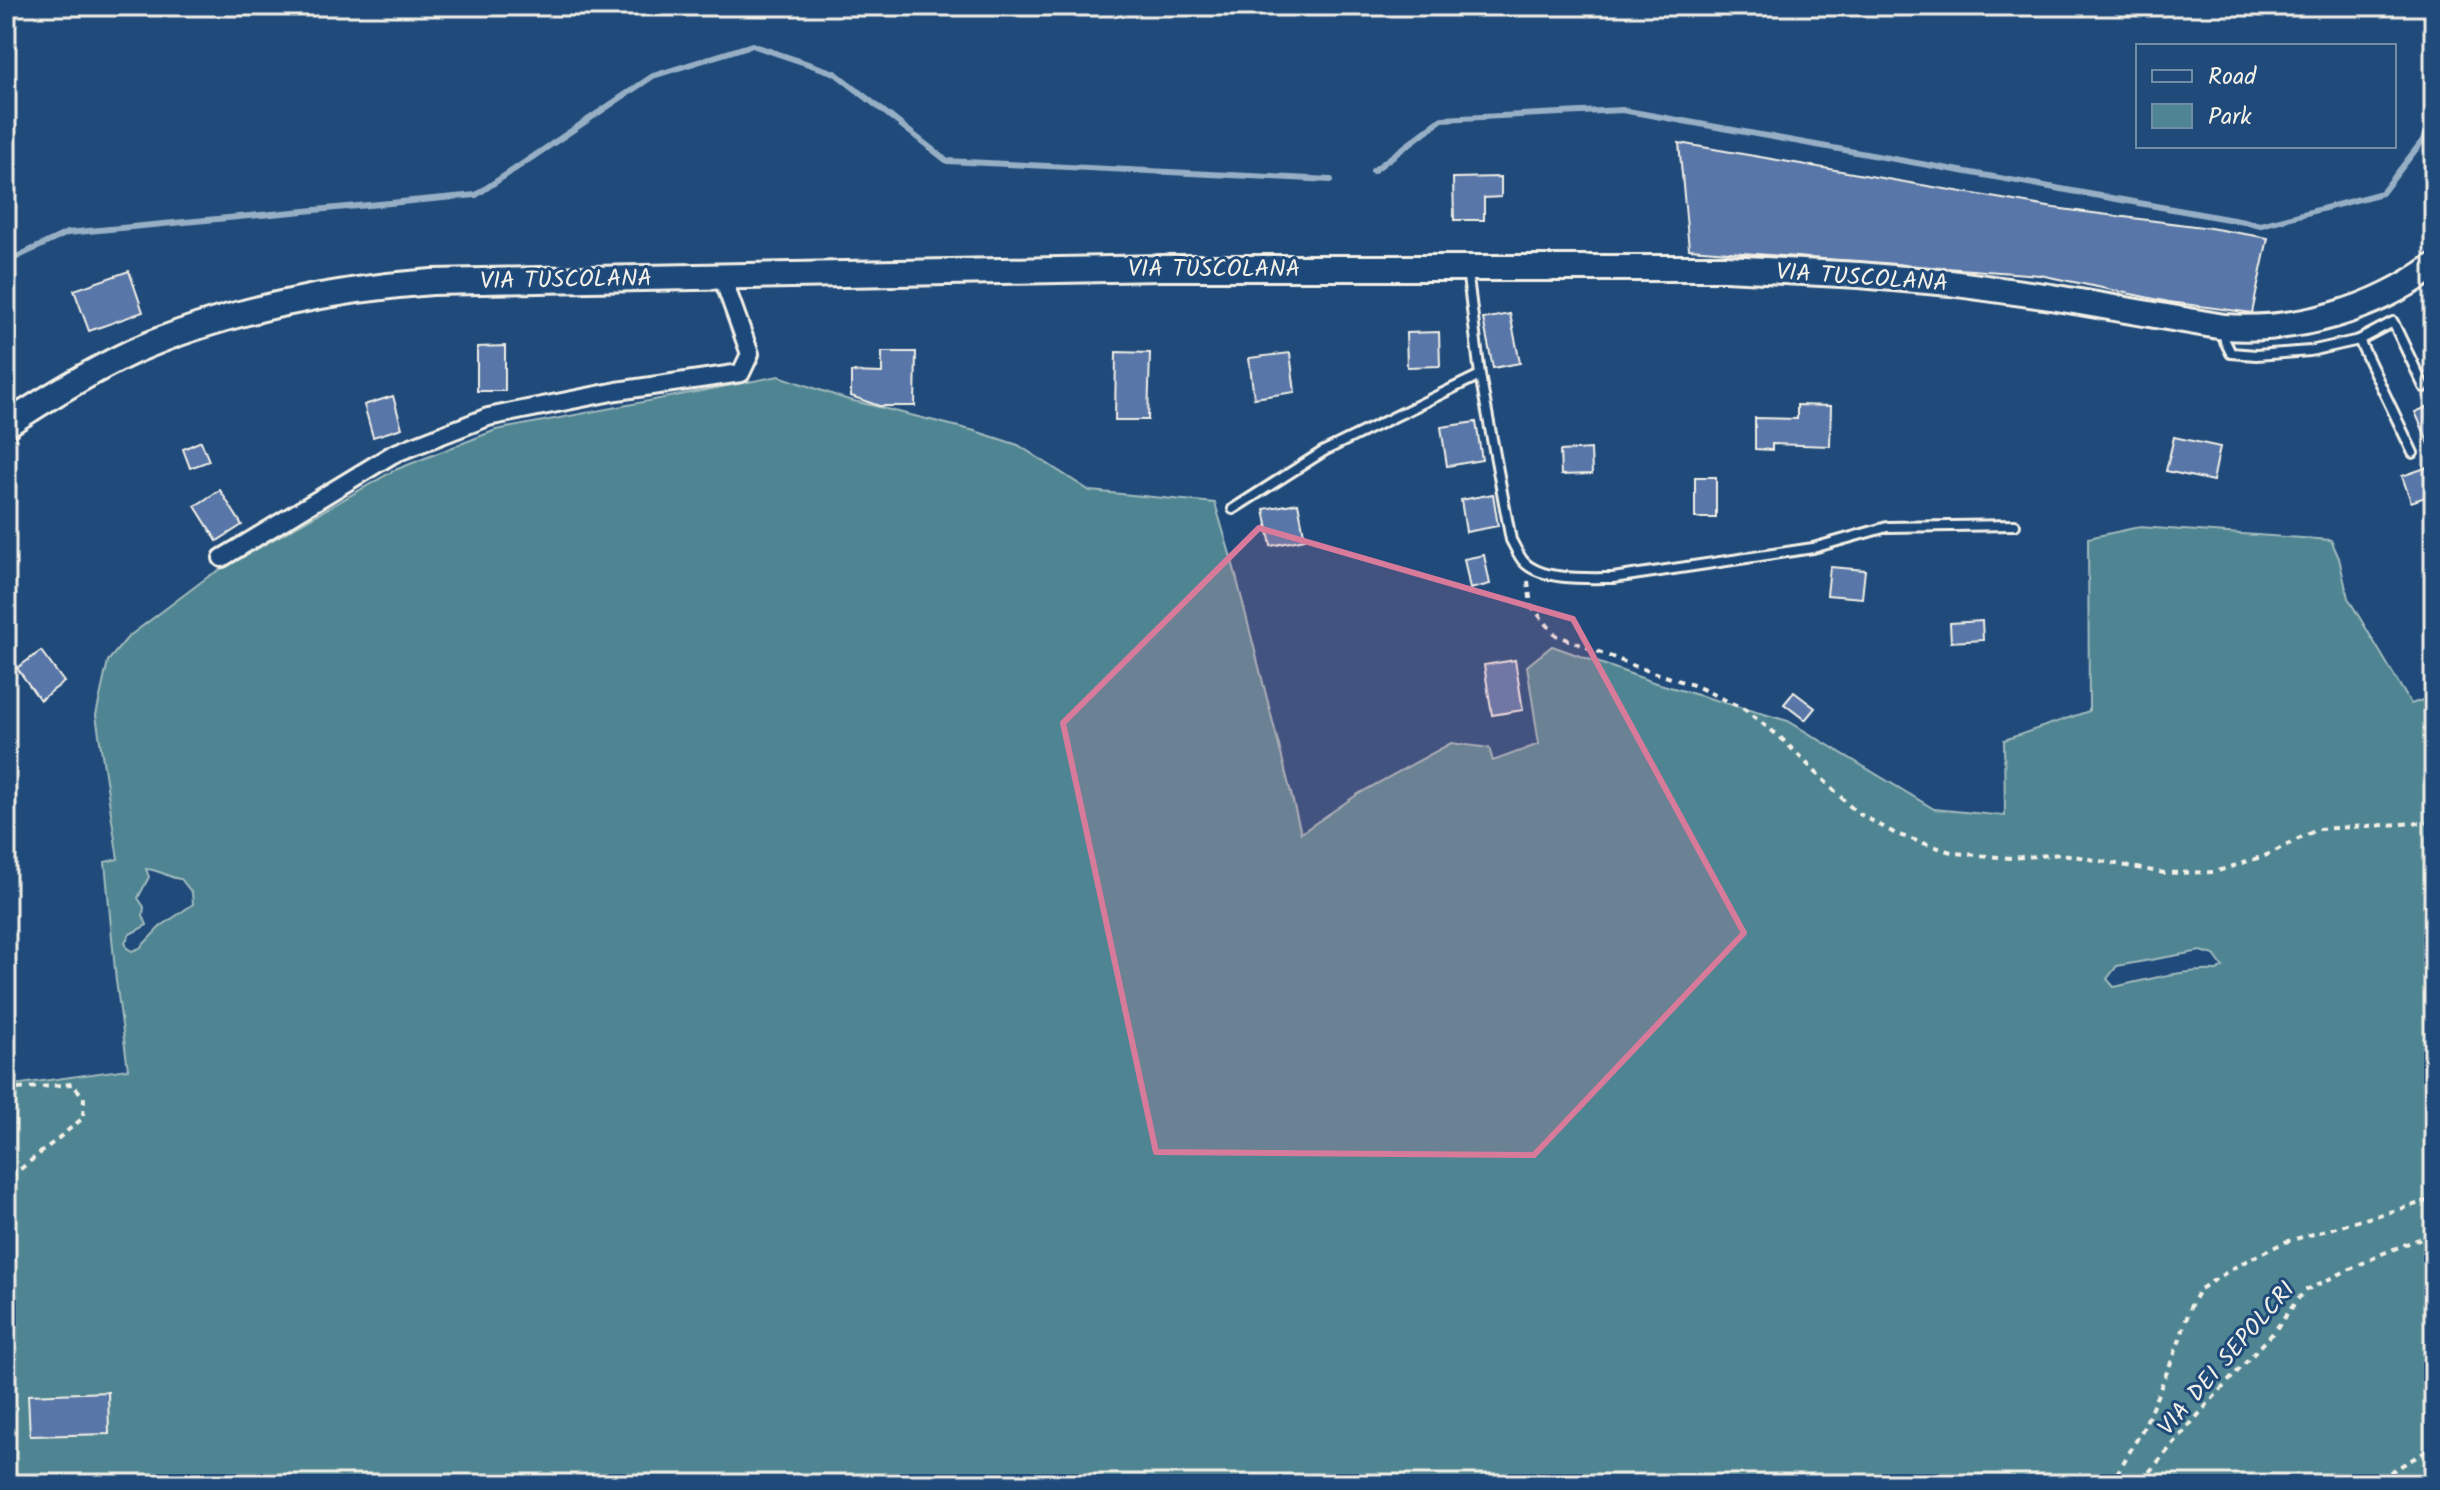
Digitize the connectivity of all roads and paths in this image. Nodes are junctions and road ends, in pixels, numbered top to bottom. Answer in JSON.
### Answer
{"nodes":[{"id":1,"x":2434,"y":266,"type":"edge"},
{"id":2,"x":1467,"y":268,"type":"junction"},
{"id":3,"x":722,"y":276,"type":"junction"},
{"id":4,"x":2224,"y":327,"type":"junction"},
{"id":5,"x":2359,"y":340,"type":"junction"},
{"id":6,"x":1480,"y":375,"type":"junction"},
{"id":7,"x":2424,"y":387,"type":"dead end"},
{"id":8,"x":6,"y":425,"type":"edge"},
{"id":9,"x":2413,"y":453,"type":"dead end"},
{"id":10,"x":1233,"y":509,"type":"dead end"},
{"id":11,"x":2015,"y":525,"type":"dead end"},
{"id":12,"x":222,"y":558,"type":"dead end"},
{"id":13,"x":1525,"y":563,"type":"junction"},
{"id":14,"x":2434,"y":822,"type":"edge"},
{"id":15,"x":6,"y":1090,"type":"edge"},
{"id":16,"x":6,"y":1181,"type":"edge"},
{"id":17,"x":2434,"y":1197,"type":"edge"},
{"id":18,"x":2434,"y":1233,"type":"edge"},
{"id":19,"x":2434,"y":1447,"type":"edge"},
{"id":20,"x":2111,"y":1484,"type":"edge"},
{"id":21,"x":2147,"y":1484,"type":"edge"},
{"id":22,"x":2369,"y":1484,"type":"edge"}],
"edges":[{"from":1,"to":4,"type":"main road","name":"VIA TUSCOLANA"},
{"from":2,"to":3,"type":"main road","name":"VIA TUSCOLANA"},
{"from":2,"to":4,"type":"main road","name":"VIA TUSCOLANA"},
{"from":2,"to":6,"type":"lane"},
{"from":3,"to":8,"type":"main road","name":"VIA TUSCOLANA"},
{"from":3,"to":12,"type":"street"},
{"from":4,"to":5,"type":"lane"},
{"from":5,"to":7,"type":"lane"},
{"from":5,"to":9,"type":"lane"},
{"from":6,"to":10,"type":"lane"},
{"from":6,"to":13,"type":"lane"},
{"from":11,"to":13,"type":"lane"},
{"from":13,"to":14,"type":"path"},
{"from":15,"to":16,"type":"path"},
{"from":17,"to":20,"type":"path"},
{"from":18,"to":21,"type":"path","name":"VIA DEI SEPOLCRI"},
{"from":19,"to":22,"type":"path"}]}
